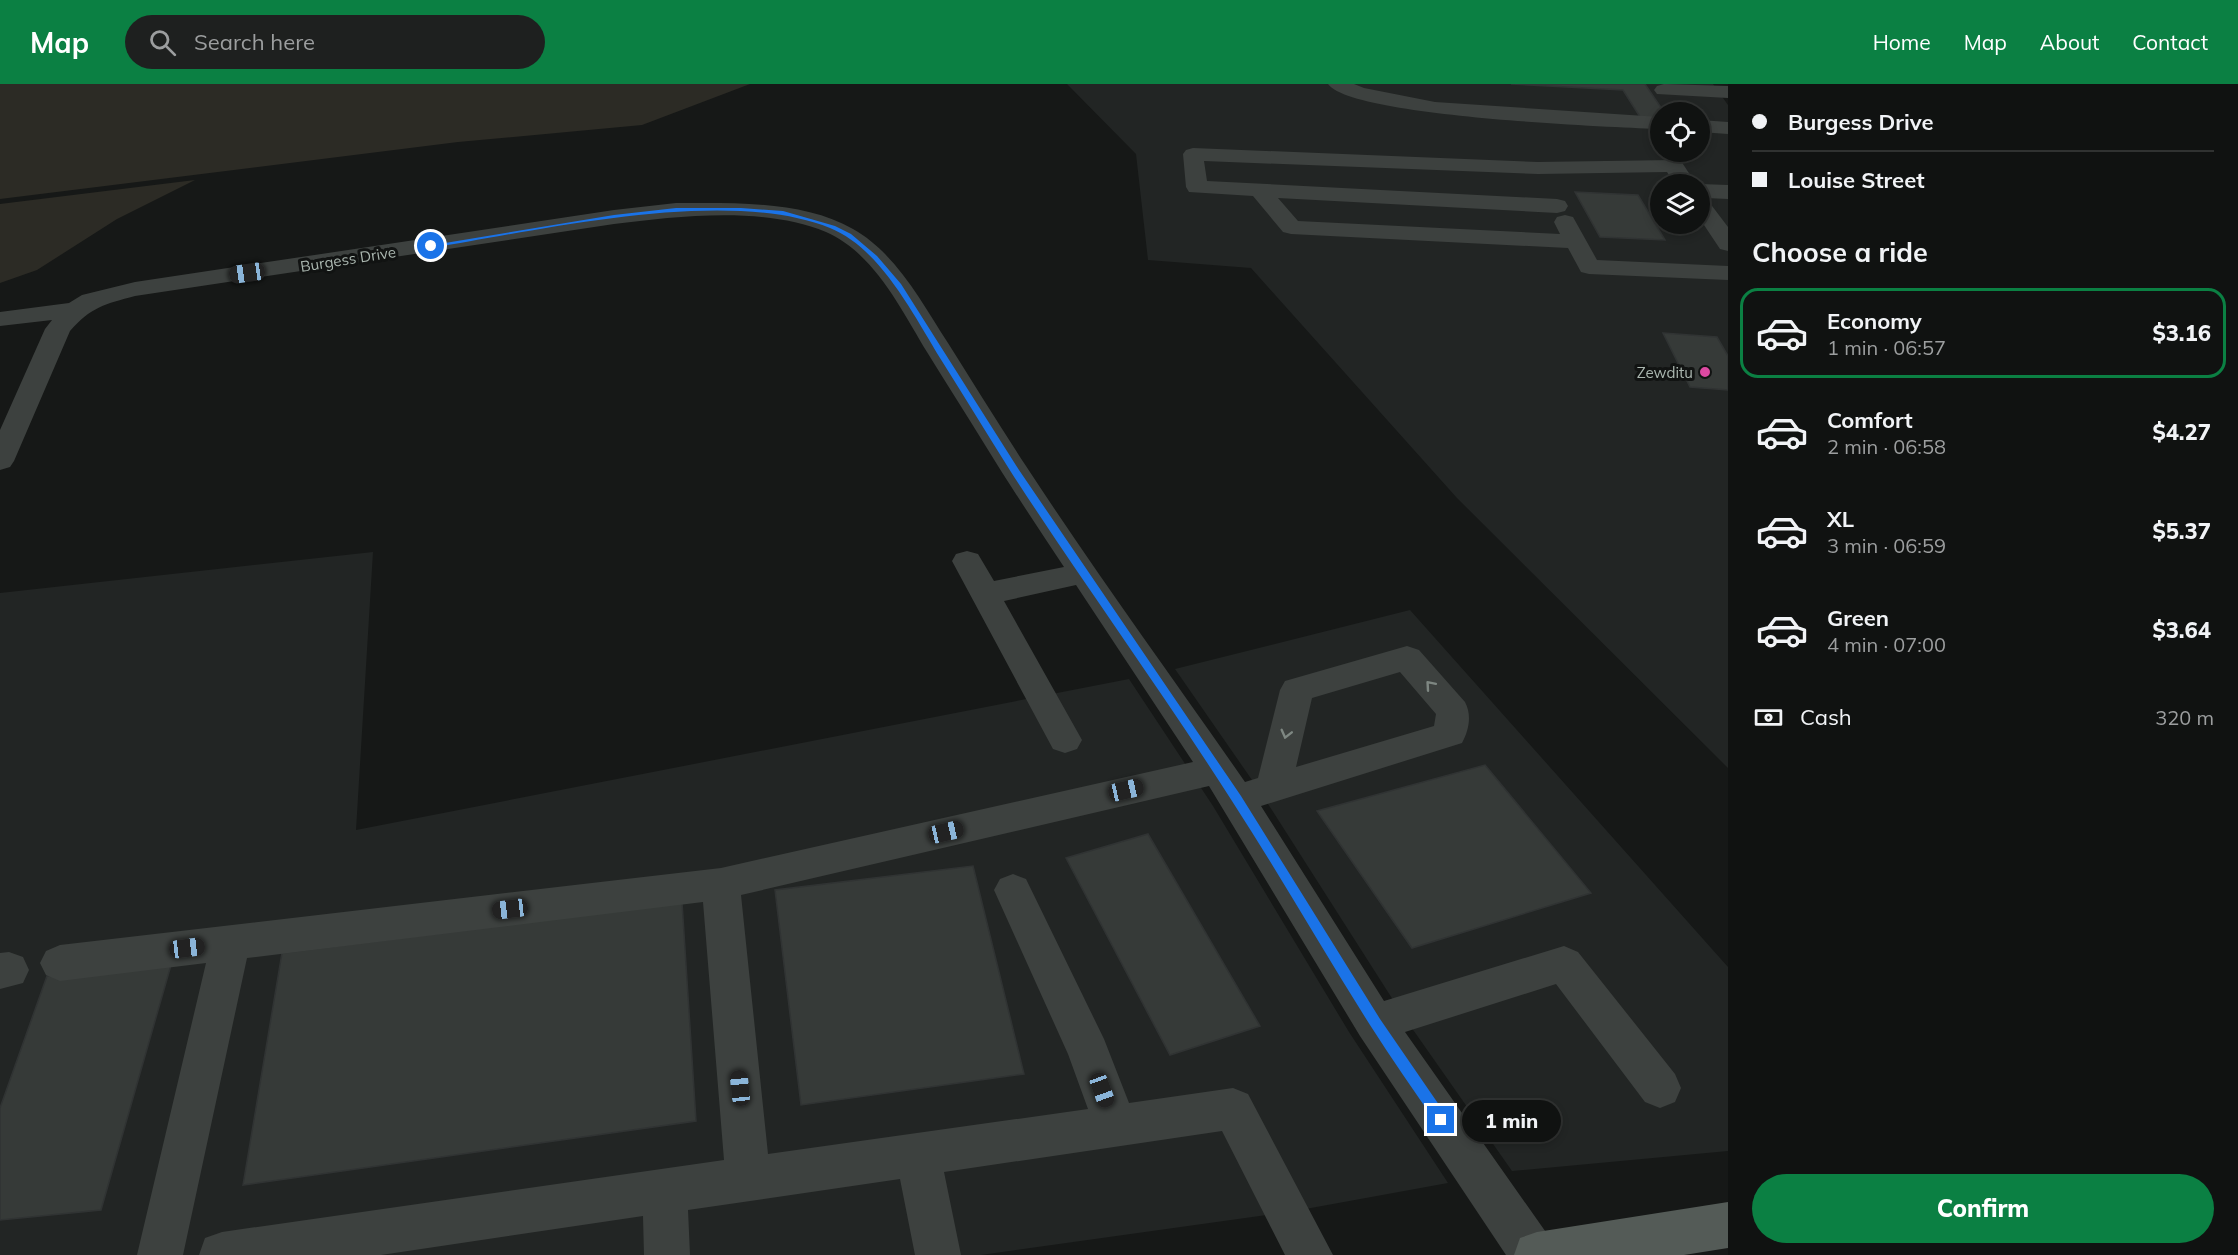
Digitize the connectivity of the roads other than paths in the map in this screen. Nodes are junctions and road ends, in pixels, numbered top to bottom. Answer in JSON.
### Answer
{"nodes":[{"id":1,"x":1338,"y":84,"type":"edge"},
{"id":2,"x":1661,"y":87,"type":"edge"},
{"id":3,"x":1728,"y":92,"type":"edge"},
{"id":4,"x":1672,"y":102,"type":"edge"},
{"id":5,"x":1650,"y":122,"type":"edge"},
{"id":6,"x":1710,"y":127,"type":"edge"},
{"id":7,"x":1728,"y":128,"type":"edge"},
{"id":8,"x":1538,"y":168,"type":"junction"},
{"id":9,"x":1679,"y":174,"type":"edge"},
{"id":10,"x":1259,"y":190,"type":"junction"},
{"id":11,"x":1710,"y":191,"type":"edge"},
{"id":12,"x":1728,"y":192,"type":"edge"},
{"id":13,"x":1557,"y":206,"type":"junction"},
{"id":14,"x":1710,"y":218,"type":"edge"},
{"id":15,"x":1576,"y":242,"type":"junction"},
{"id":16,"x":1728,"y":244,"type":"edge"},
{"id":17,"x":1728,"y":273,"type":"edge"},
{"id":18,"x":75,"y":310,"type":"junction"},
{"id":19,"x":0,"y":319,"type":"edge"},
{"id":20,"x":0,"y":461,"type":"edge"},
{"id":21,"x":967,"y":561,"type":"dead end"},
{"id":22,"x":1084,"y":573,"type":"junction"},
{"id":23,"x":985,"y":594,"type":"junction"},
{"id":24,"x":1065,"y":740,"type":"dead end"},
{"id":25,"x":1227,"y":784,"type":"junction"},
{"id":26,"x":1273,"y":788,"type":"junction"},
{"id":27,"x":720,"y":884,"type":"junction"},
{"id":28,"x":1013,"y":890,"type":"dead end"},
{"id":29,"x":230,"y":943,"type":"junction"},
{"id":30,"x":60,"y":963,"type":"dead end"},
{"id":31,"x":1375,"y":1023,"type":"junction"},
{"id":32,"x":1660,"y":1088,"type":"dead end"},
{"id":33,"x":1116,"y":1127,"type":"junction"},
{"id":34,"x":918,"y":1155,"type":"junction"},
{"id":35,"x":748,"y":1179,"type":"junction"},
{"id":36,"x":665,"y":1191,"type":"junction"},
{"id":37,"x":1728,"y":1225,"type":"edge"},
{"id":38,"x":352,"y":1246,"type":"edge"},
{"id":39,"x":160,"y":1255,"type":"edge"},
{"id":40,"x":222,"y":1255,"type":"edge"},
{"id":41,"x":667,"y":1255,"type":"edge"},
{"id":42,"x":938,"y":1255,"type":"edge"},
{"id":43,"x":1310,"y":1255,"type":"edge"},
{"id":44,"x":1535,"y":1255,"type":"edge"}],
"edges":[{"from":1,"to":5,"type":"street"},
{"from":2,"to":3,"type":"street"},
{"from":2,"to":4,"type":"street"},
{"from":6,"to":7,"type":"street"},
{"from":8,"to":9,"type":"street"},
{"from":8,"to":10,"type":"street"},
{"from":8,"to":13,"type":"street"},
{"from":10,"to":13,"type":"street"},
{"from":10,"to":15,"type":"street"},
{"from":11,"to":12,"type":"street"},
{"from":13,"to":15,"type":"street"},
{"from":14,"to":16,"type":"street"},
{"from":15,"to":17,"type":"street"},
{"from":18,"to":19,"type":"street","name":"Burgess Drive"},
{"from":18,"to":20,"type":"street"},
{"from":18,"to":22,"type":"street","name":"Burgess Drive"},
{"from":21,"to":23,"type":"street"},
{"from":22,"to":23,"type":"street"},
{"from":22,"to":25,"type":"street","name":"Burgess Drive"},
{"from":23,"to":24,"type":"street"},
{"from":25,"to":26,"type":"street"},
{"from":25,"to":27,"type":"street"},
{"from":25,"to":31,"type":"street","name":"Burgess Drive"},
{"from":26,"to":26,"type":"street","one_way":true},
{"from":27,"to":29,"type":"street"},
{"from":27,"to":35,"type":"street"},
{"from":28,"to":33,"type":"street"},
{"from":29,"to":30,"type":"street"},
{"from":29,"to":39,"type":"street"},
{"from":31,"to":32,"type":"street"},
{"from":31,"to":44,"type":"street","name":"Burgess Drive"},
{"from":33,"to":34,"type":"street"},
{"from":33,"to":43,"type":"street"},
{"from":34,"to":35,"type":"street"},
{"from":34,"to":42,"type":"street"},
{"from":35,"to":36,"type":"street"},
{"from":36,"to":38,"type":"street"},
{"from":36,"to":41,"type":"street"},
{"from":37,"to":44,"type":"main road"},
{"from":38,"to":40,"type":"street"}]}
